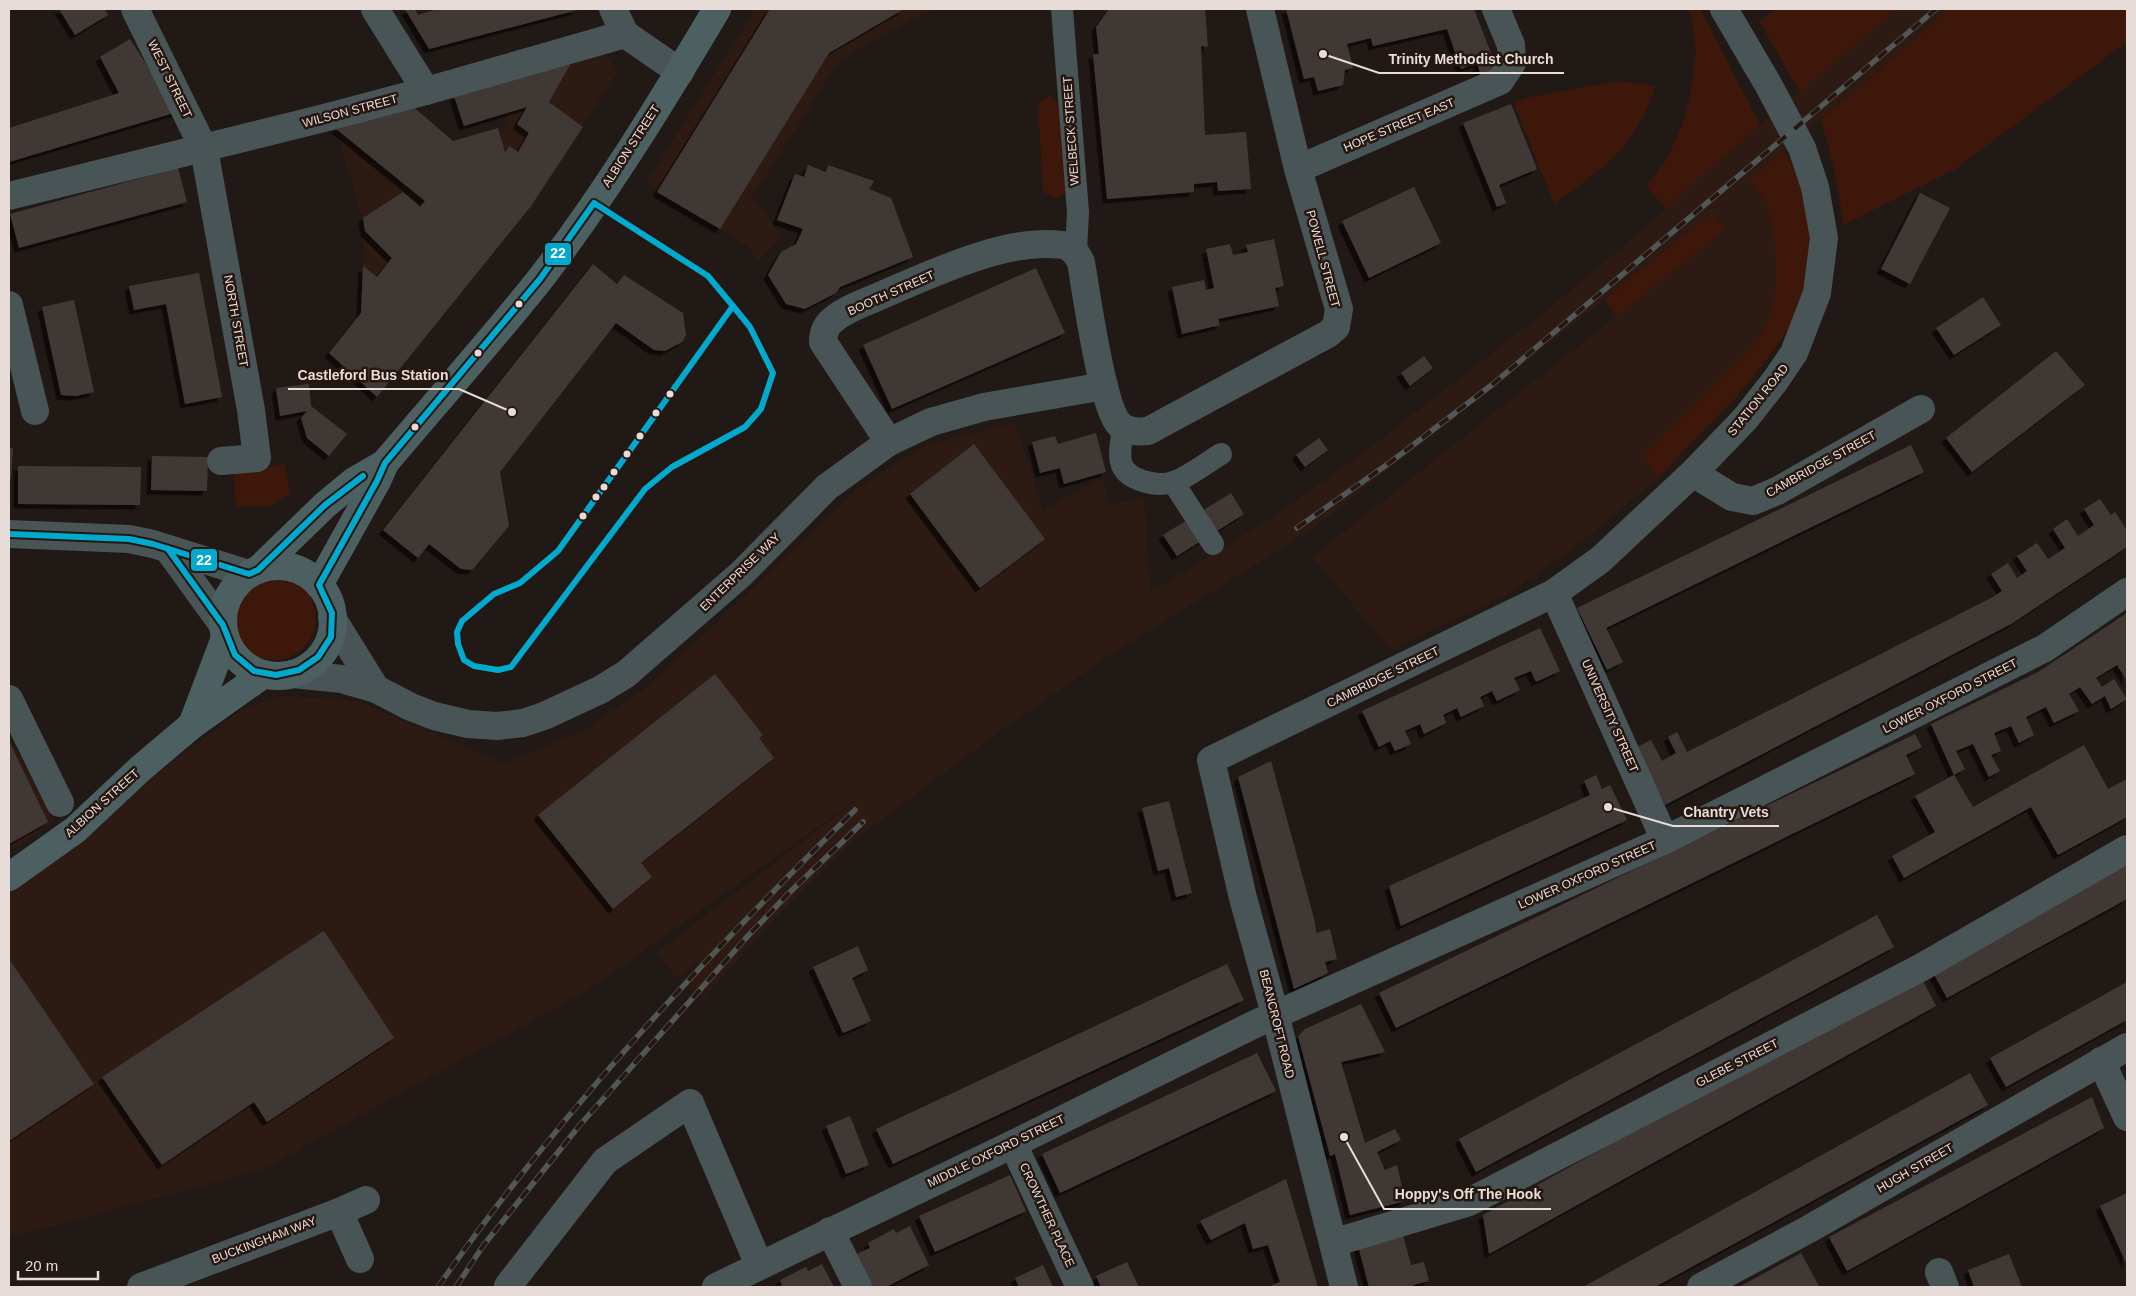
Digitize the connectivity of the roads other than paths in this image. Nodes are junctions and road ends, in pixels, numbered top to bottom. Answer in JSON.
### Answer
{"nodes":[{"id":1,"x":135,"y":9,"type":"edge"},
{"id":2,"x":375,"y":9,"type":"edge"},
{"id":3,"x":612,"y":9,"type":"edge"},
{"id":4,"x":717,"y":9,"type":"edge"},
{"id":5,"x":1062,"y":9,"type":"edge"},
{"id":6,"x":1260,"y":9,"type":"edge"},
{"id":7,"x":1496,"y":9,"type":"edge"},
{"id":8,"x":1724,"y":9,"type":"edge"},
{"id":9,"x":625,"y":34,"type":"junction"},
{"id":10,"x":680,"y":72,"type":"junction"},
{"id":11,"x":426,"y":91,"type":"junction"},
{"id":12,"x":204,"y":149,"type":"junction"},
{"id":13,"x":1298,"y":168,"type":"junction"},
{"id":14,"x":9,"y":196,"type":"edge"},
{"id":15,"x":1076,"y":252,"type":"junction"},
{"id":16,"x":9,"y":305,"type":"edge"},
{"id":17,"x":1104,"y":386,"type":"junction"},
{"id":18,"x":1921,"y":409,"type":"dead end"},
{"id":19,"x":34,"y":411,"type":"dead end"},
{"id":20,"x":1120,"y":425,"type":"junction"},
{"id":21,"x":889,"y":442,"type":"junction"},
{"id":22,"x":1221,"y":454,"type":"dead end"},
{"id":23,"x":221,"y":461,"type":"dead end"},
{"id":24,"x":385,"y":463,"type":"junction"},
{"id":25,"x":1693,"y":473,"type":"junction"},
{"id":26,"x":1173,"y":482,"type":"junction"},
{"id":27,"x":9,"y":534,"type":"edge"},
{"id":28,"x":1213,"y":544,"type":"dead end"},
{"id":29,"x":168,"y":549,"type":"junction"},
{"id":30,"x":254,"y":572,"type":"junction"},
{"id":31,"x":319,"y":585,"type":"junction"},
{"id":32,"x":2127,"y":592,"type":"edge"},
{"id":33,"x":1554,"y":593,"type":"junction"},
{"id":34,"x":332,"y":618,"type":"junction"},
{"id":35,"x":224,"y":631,"type":"junction"},
{"id":36,"x":264,"y":674,"type":"junction"},
{"id":37,"x":293,"y":674,"type":"junction"},
{"id":38,"x":376,"y":689,"type":"junction"},
{"id":39,"x":9,"y":699,"type":"edge"},
{"id":40,"x":192,"y":725,"type":"junction"},
{"id":41,"x":1211,"y":760,"type":"joint"},
{"id":42,"x":60,"y":803,"type":"dead end"},
{"id":43,"x":1665,"y":840,"type":"junction"},
{"id":44,"x":2127,"y":849,"type":"edge"},
{"id":45,"x":9,"y":877,"type":"edge"},
{"id":46,"x":1275,"y":1014,"type":"junction"},
{"id":47,"x":2127,"y":1047,"type":"edge"},
{"id":48,"x":2101,"y":1061,"type":"junction"},
{"id":49,"x":2127,"y":1117,"type":"edge"},
{"id":50,"x":1014,"y":1144,"type":"junction"},
{"id":51,"x":366,"y":1200,"type":"dead end"},
{"id":52,"x":339,"y":1212,"type":"junction"},
{"id":53,"x":830,"y":1231,"type":"junction"},
{"id":54,"x":1333,"y":1243,"type":"junction"},
{"id":55,"x":360,"y":1259,"type":"dead end"},
{"id":56,"x":759,"y":1265,"type":"junction"},
{"id":57,"x":508,"y":1286,"type":"edge"},
{"id":58,"x":141,"y":1287,"type":"edge"},
{"id":59,"x":716,"y":1287,"type":"edge"},
{"id":60,"x":858,"y":1287,"type":"edge"},
{"id":61,"x":1080,"y":1287,"type":"edge"},
{"id":62,"x":1344,"y":1287,"type":"edge"},
{"id":63,"x":1701,"y":1287,"type":"edge"}],
"edges":[{"from":1,"to":12,"type":"street","name":"WEST STREET"},
{"from":2,"to":11,"type":"street"},
{"from":3,"to":9,"type":"street"},
{"from":4,"to":10,"type":"main road","name":"ALBION STREET"},
{"from":5,"to":15,"type":"street","name":"WELBECK STREET"},
{"from":6,"to":13,"type":"street","name":"POWELL STREET"},
{"from":7,"to":13,"type":"street","name":"HOPE STREET EAST"},
{"from":8,"to":25,"type":"street","name":"STATION ROAD"},
{"from":9,"to":10,"type":"street"},
{"from":9,"to":11,"type":"street","name":"WILSON STREET"},
{"from":10,"to":24,"type":"main road","name":"ALBION STREET"},
{"from":11,"to":12,"type":"street","name":"WILSON STREET"},
{"from":12,"to":14,"type":"street","name":"WILSON STREET"},
{"from":12,"to":23,"type":"street","name":"NORTH STREET"},
{"from":13,"to":20,"type":"street","name":"POWELL STREET"},
{"from":15,"to":17,"type":"street","name":"WELBECK STREET"},
{"from":15,"to":21,"type":"street","name":"BOOTH STREET"},
{"from":16,"to":19,"type":"street"},
{"from":17,"to":20,"type":"street","name":"WELBECK STREET"},
{"from":17,"to":21,"type":"street","name":"ENTERPRISE WAY"},
{"from":18,"to":25,"type":"street","name":"CAMBRIDGE STREET"},
{"from":20,"to":26,"type":"street"},
{"from":21,"to":38,"type":"street","name":"ENTERPRISE WAY"},
{"from":22,"to":26,"type":"street"},
{"from":24,"to":30,"type":"main road","name":"ALBION STREET"},
{"from":24,"to":31,"type":"main road","name":"ALBION STREET"},
{"from":25,"to":33,"type":"street","name":"STATION ROAD"},
{"from":26,"to":28,"type":"street"},
{"from":27,"to":29,"type":"street"},
{"from":29,"to":30,"type":"street"},
{"from":29,"to":35,"type":"street"},
{"from":30,"to":31,"type":"main road"},
{"from":30,"to":35,"type":"main road"},
{"from":31,"to":34,"type":"main road"},
{"from":32,"to":43,"type":"street","name":"LOWER OXFORD STREET"},
{"from":33,"to":41,"type":"street","name":"CAMBRIDGE STREET"},
{"from":33,"to":43,"type":"street","name":"UNIVERSITY STREET"},
{"from":34,"to":37,"type":"main road"},
{"from":34,"to":38,"type":"street","name":"ENTERPRISE WAY"},
{"from":35,"to":36,"type":"main road"},
{"from":35,"to":40,"type":"main road"},
{"from":36,"to":37,"type":"main road"},
{"from":36,"to":40,"type":"main road","name":"ALBION STREET"},
{"from":37,"to":38,"type":"street","name":"ENTERPRISE WAY"},
{"from":39,"to":42,"type":"street"},
{"from":40,"to":45,"type":"main road","name":"ALBION STREET"},
{"from":41,"to":46,"type":"street","name":"BEANCROFT ROAD"},
{"from":43,"to":46,"type":"street","name":"LOWER OXFORD STREET"},
{"from":44,"to":54,"type":"street","name":"GLEBE STREET"},
{"from":46,"to":50,"type":"street","name":"MIDDLE OXFORD STREET"},
{"from":46,"to":54,"type":"street","name":"BEANCROFT ROAD"},
{"from":47,"to":48,"type":"street","name":"HUGH STREET"},
{"from":48,"to":49,"type":"street"},
{"from":48,"to":63,"type":"street","name":"HUGH STREET"},
{"from":50,"to":53,"type":"street","name":"MIDDLE OXFORD STREET"},
{"from":50,"to":61,"type":"street","name":"CROWTHER PLACE"},
{"from":51,"to":52,"type":"street","name":"BUCKINGHAM WAY"},
{"from":52,"to":55,"type":"street"},
{"from":52,"to":58,"type":"street","name":"BUCKINGHAM WAY"},
{"from":53,"to":56,"type":"street","name":"MIDDLE OXFORD STREET"},
{"from":53,"to":60,"type":"street"},
{"from":54,"to":62,"type":"street","name":"BEANCROFT ROAD"},
{"from":56,"to":57,"type":"street"},
{"from":56,"to":59,"type":"street","name":"MIDDLE OXFORD STREET"}]}
